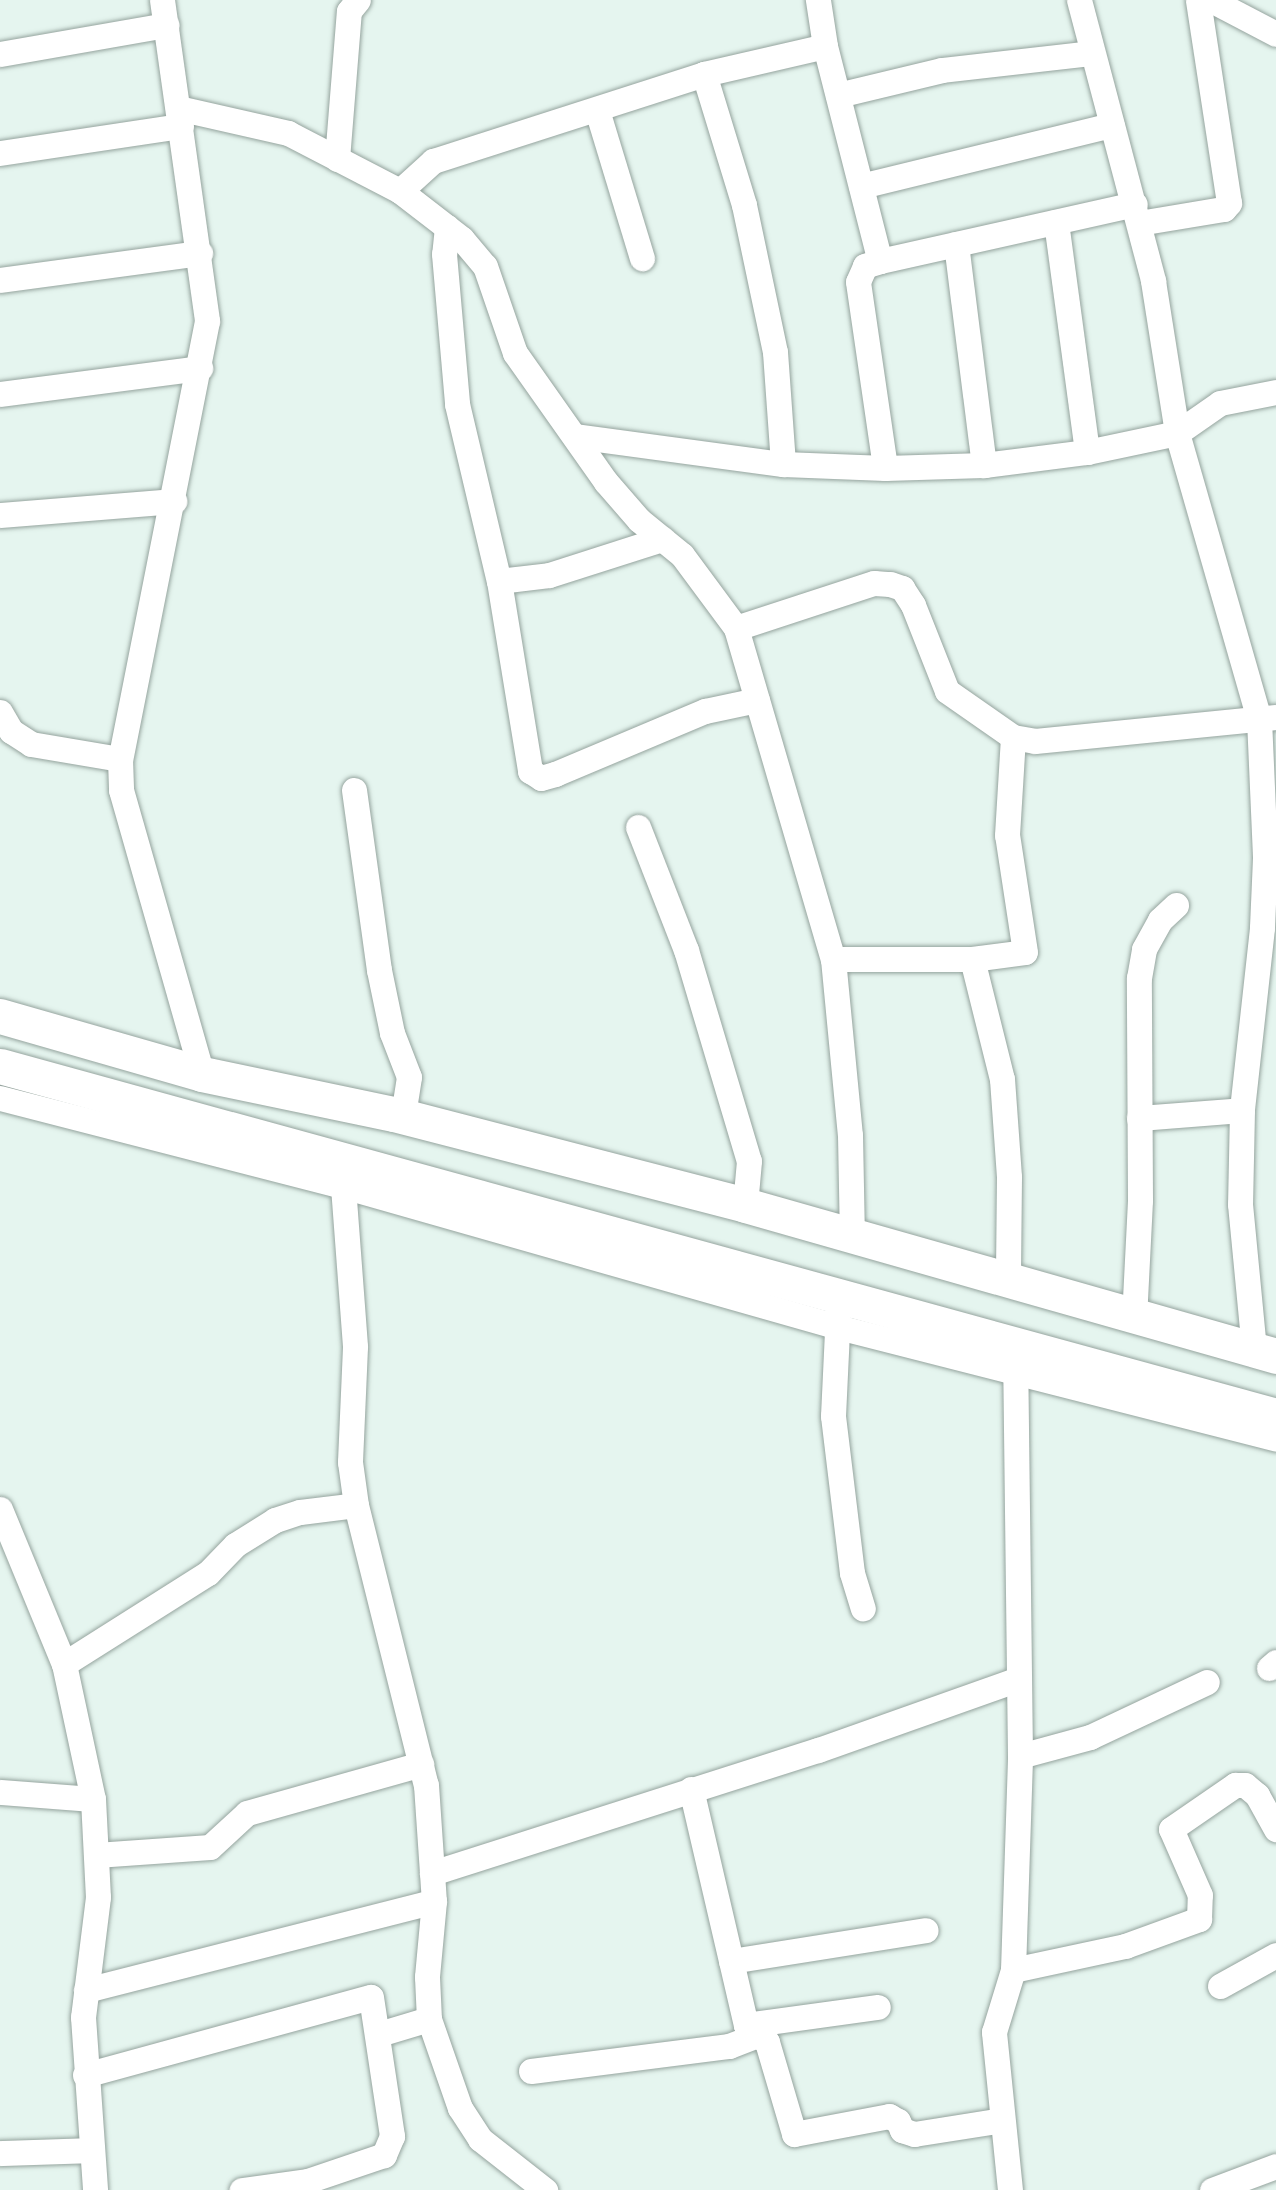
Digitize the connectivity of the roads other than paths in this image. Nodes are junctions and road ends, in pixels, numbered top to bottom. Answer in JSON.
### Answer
{"nodes":[{"id":1,"x":358,"y":0,"type":"edge"},
{"id":2,"x":1080,"y":0,"type":"edge"},
{"id":3,"x":1198,"y":0,"type":"edge"},
{"id":4,"x":1211,"y":0,"type":"edge"},
{"id":5,"x":823,"y":1,"type":"edge"},
{"id":6,"x":164,"y":12,"type":"edge"},
{"id":7,"x":1276,"y":34,"type":"edge"},
{"id":8,"x":826,"y":46,"type":"junction"},
{"id":9,"x":1092,"y":53,"type":"junction"},
{"id":10,"x":0,"y":54,"type":"edge"},
{"id":11,"x":704,"y":74,"type":"junction"},
{"id":12,"x":838,"y":95,"type":"junction"},
{"id":13,"x":596,"y":110,"type":"junction"},
{"id":14,"x":179,"y":117,"type":"junction"},
{"id":15,"x":1112,"y":126,"type":"junction"},
{"id":16,"x":0,"y":153,"type":"edge"},
{"id":17,"x":336,"y":158,"type":"junction"},
{"id":18,"x":861,"y":186,"type":"junction"},
{"id":19,"x":400,"y":192,"type":"junction"},
{"id":20,"x":1137,"y":214,"type":"junction"},
{"id":21,"x":1056,"y":222,"type":"junction"},
{"id":22,"x":447,"y":227,"type":"junction"},
{"id":23,"x":956,"y":244,"type":"junction"},
{"id":24,"x":200,"y":253,"type":"junction"},
{"id":25,"x":642,"y":258,"type":"dead end"},
{"id":26,"x":880,"y":261,"type":"junction"},
{"id":27,"x":0,"y":280,"type":"edge"},
{"id":28,"x":200,"y":368,"type":"junction"},
{"id":29,"x":1276,"y":392,"type":"edge"},
{"id":30,"x":0,"y":394,"type":"edge"},
{"id":31,"x":1177,"y":432,"type":"junction"},
{"id":32,"x":575,"y":436,"type":"junction"},
{"id":33,"x":1087,"y":452,"type":"junction"},
{"id":34,"x":783,"y":464,"type":"junction"},
{"id":35,"x":984,"y":465,"type":"junction"},
{"id":36,"x":885,"y":468,"type":"junction"},
{"id":37,"x":174,"y":501,"type":"junction"},
{"id":38,"x":0,"y":515,"type":"edge"},
{"id":39,"x":662,"y":539,"type":"junction"},
{"id":40,"x":499,"y":581,"type":"junction"},
{"id":41,"x":736,"y":628,"type":"junction"},
{"id":42,"x":757,"y":700,"type":"junction"},
{"id":43,"x":1268,"y":718,"type":"edge"},
{"id":44,"x":4,"y":725,"type":"edge"},
{"id":45,"x":1013,"y":737,"type":"junction"},
{"id":46,"x":120,"y":759,"type":"junction"},
{"id":47,"x":354,"y":790,"type":"dead end"},
{"id":48,"x":638,"y":826,"type":"dead end"},
{"id":49,"x":1176,"y":905,"type":"dead end"},
{"id":50,"x":972,"y":959,"type":"junction"},
{"id":51,"x":833,"y":960,"type":"junction"},
{"id":52,"x":0,"y":1016,"type":"edge"},
{"id":53,"x":0,"y":1066,"type":"edge"},
{"id":54,"x":202,"y":1074,"type":"junction"},
{"id":55,"x":0,"y":1098,"type":"edge"},
{"id":56,"x":77,"y":1103,"type":"junction"},
{"id":57,"x":1242,"y":1110,"type":"junction"},
{"id":58,"x":394,"y":1114,"type":"junction"},
{"id":59,"x":1139,"y":1118,"type":"junction"},
{"id":60,"x":342,"y":1173,"type":"junction"},
{"id":61,"x":744,"y":1205,"type":"junction"},
{"id":62,"x":852,"y":1239,"type":"junction"},
{"id":63,"x":1008,"y":1279,"type":"junction"},
{"id":64,"x":838,"y":1311,"type":"junction"},
{"id":65,"x":1134,"y":1319,"type":"junction"},
{"id":66,"x":1265,"y":1353,"type":"edge"},
{"id":67,"x":1015,"y":1358,"type":"junction"},
{"id":68,"x":1276,"y":1416,"type":"edge"},
{"id":69,"x":1276,"y":1439,"type":"edge"},
{"id":70,"x":356,"y":1505,"type":"junction"},
{"id":71,"x":0,"y":1508,"type":"edge"},
{"id":72,"x":863,"y":1608,"type":"dead end"},
{"id":73,"x":64,"y":1664,"type":"junction"},
{"id":74,"x":1018,"y":1679,"type":"junction"},
{"id":75,"x":1207,"y":1682,"type":"dead end"},
{"id":76,"x":1020,"y":1756,"type":"junction"},
{"id":77,"x":421,"y":1764,"type":"junction"},
{"id":78,"x":692,"y":1789,"type":"junction"},
{"id":79,"x":0,"y":1792,"type":"edge"},
{"id":80,"x":94,"y":1799,"type":"junction"},
{"id":81,"x":1276,"y":1829,"type":"edge"},
{"id":82,"x":96,"y":1855,"type":"junction"},
{"id":83,"x":432,"y":1873,"type":"junction"},
{"id":84,"x":434,"y":1901,"type":"junction"},
{"id":85,"x":926,"y":1930,"type":"dead end"},
{"id":86,"x":1276,"y":1956,"type":"edge"},
{"id":87,"x":731,"y":1961,"type":"junction"},
{"id":88,"x":1012,"y":1970,"type":"junction"},
{"id":89,"x":1220,"y":1986,"type":"dead end"},
{"id":90,"x":86,"y":1990,"type":"junction"},
{"id":91,"x":878,"y":2007,"type":"dead end"},
{"id":92,"x":429,"y":2019,"type":"junction"},
{"id":93,"x":752,"y":2030,"type":"junction"},
{"id":94,"x":378,"y":2034,"type":"junction"},
{"id":95,"x":531,"y":2070,"type":"dead end"},
{"id":96,"x":85,"y":2074,"type":"junction"},
{"id":97,"x":1002,"y":2120,"type":"junction"},
{"id":98,"x":89,"y":2150,"type":"junction"},
{"id":99,"x":0,"y":2153,"type":"edge"},
{"id":100,"x":1276,"y":2166,"type":"edge"},
{"id":101,"x":258,"y":2189,"type":"edge"},
{"id":102,"x":95,"y":2190,"type":"edge"},
{"id":103,"x":545,"y":2190,"type":"edge"},
{"id":104,"x":1010,"y":2190,"type":"edge"},
{"id":105,"x":1212,"y":2190,"type":"edge"}],
"edges":[{"from":1,"to":17,"type":"street"},
{"from":2,"to":9,"type":"street"},
{"from":3,"to":20,"type":"street"},
{"from":4,"to":7,"type":"street"},
{"from":5,"to":8,"type":"street"},
{"from":6,"to":10,"type":"street"},
{"from":6,"to":14,"type":"street"},
{"from":8,"to":11,"type":"street"},
{"from":8,"to":12,"type":"street"},
{"from":9,"to":12,"type":"street"},
{"from":9,"to":15,"type":"street"},
{"from":11,"to":13,"type":"street"},
{"from":11,"to":34,"type":"street"},
{"from":12,"to":18,"type":"street"},
{"from":13,"to":19,"type":"street"},
{"from":13,"to":25,"type":"street"},
{"from":14,"to":16,"type":"street"},
{"from":14,"to":17,"type":"street"},
{"from":14,"to":24,"type":"street"},
{"from":15,"to":18,"type":"street"},
{"from":15,"to":20,"type":"street"},
{"from":17,"to":19,"type":"street"},
{"from":18,"to":26,"type":"street"},
{"from":19,"to":22,"type":"street"},
{"from":20,"to":21,"type":"street"},
{"from":20,"to":31,"type":"street"},
{"from":21,"to":23,"type":"street"},
{"from":21,"to":33,"type":"street"},
{"from":22,"to":32,"type":"street"},
{"from":22,"to":40,"type":"street"},
{"from":23,"to":26,"type":"street"},
{"from":23,"to":35,"type":"street"},
{"from":24,"to":27,"type":"street"},
{"from":24,"to":28,"type":"street"},
{"from":26,"to":36,"type":"street"},
{"from":28,"to":30,"type":"street"},
{"from":28,"to":37,"type":"street"},
{"from":29,"to":31,"type":"street"},
{"from":31,"to":33,"type":"street"},
{"from":31,"to":43,"type":"street"},
{"from":32,"to":34,"type":"street"},
{"from":32,"to":39,"type":"street"},
{"from":33,"to":35,"type":"street"},
{"from":34,"to":36,"type":"street"},
{"from":35,"to":36,"type":"street"},
{"from":37,"to":38,"type":"street"},
{"from":37,"to":46,"type":"street"},
{"from":39,"to":40,"type":"street"},
{"from":39,"to":41,"type":"street"},
{"from":40,"to":42,"type":"street"},
{"from":41,"to":42,"type":"street"},
{"from":41,"to":45,"type":"street"},
{"from":42,"to":51,"type":"street"},
{"from":43,"to":45,"type":"street"},
{"from":43,"to":57,"type":"street"},
{"from":44,"to":46,"type":"street"},
{"from":45,"to":50,"type":"street"},
{"from":46,"to":54,"type":"street"},
{"from":47,"to":58,"type":"street"},
{"from":48,"to":61,"type":"street"},
{"from":49,"to":59,"type":"street"},
{"from":50,"to":51,"type":"street"},
{"from":50,"to":63,"type":"street"},
{"from":51,"to":62,"type":"street"},
{"from":52,"to":54,"type":"main road"},
{"from":53,"to":56,"type":"main road"},
{"from":54,"to":58,"type":"main road"},
{"from":55,"to":56,"type":"street"},
{"from":56,"to":60,"type":"main road"},
{"from":57,"to":59,"type":"street"},
{"from":57,"to":66,"type":"street"},
{"from":58,"to":61,"type":"main road"},
{"from":59,"to":65,"type":"street"},
{"from":60,"to":64,"type":"main road"},
{"from":60,"to":70,"type":"street"},
{"from":61,"to":62,"type":"main road"},
{"from":62,"to":63,"type":"main road"},
{"from":63,"to":65,"type":"main road"},
{"from":64,"to":67,"type":"main road"},
{"from":64,"to":72,"type":"street"},
{"from":65,"to":66,"type":"main road"},
{"from":67,"to":68,"type":"main road"},
{"from":67,"to":69,"type":"street"},
{"from":67,"to":74,"type":"street"},
{"from":70,"to":73,"type":"street"},
{"from":70,"to":77,"type":"street"},
{"from":71,"to":73,"type":"street"},
{"from":73,"to":80,"type":"street"},
{"from":74,"to":76,"type":"street"},
{"from":74,"to":78,"type":"street"},
{"from":75,"to":76,"type":"street"},
{"from":76,"to":88,"type":"street"},
{"from":77,"to":82,"type":"street"},
{"from":77,"to":83,"type":"street"},
{"from":78,"to":83,"type":"street"},
{"from":78,"to":87,"type":"street"},
{"from":79,"to":80,"type":"street"},
{"from":80,"to":82,"type":"street"},
{"from":81,"to":88,"type":"street"},
{"from":82,"to":90,"type":"street"},
{"from":83,"to":84,"type":"street"},
{"from":84,"to":90,"type":"street"},
{"from":84,"to":92,"type":"street"},
{"from":85,"to":87,"type":"street"},
{"from":86,"to":89,"type":"street"},
{"from":87,"to":93,"type":"street"},
{"from":88,"to":97,"type":"street"},
{"from":90,"to":96,"type":"street"},
{"from":91,"to":93,"type":"street"},
{"from":92,"to":94,"type":"street"},
{"from":92,"to":103,"type":"street"},
{"from":93,"to":95,"type":"street"},
{"from":93,"to":97,"type":"street"},
{"from":94,"to":96,"type":"street"},
{"from":94,"to":101,"type":"street"},
{"from":96,"to":98,"type":"street"},
{"from":97,"to":104,"type":"street"},
{"from":98,"to":99,"type":"street"},
{"from":98,"to":102,"type":"street"},
{"from":100,"to":105,"type":"street"}]}
